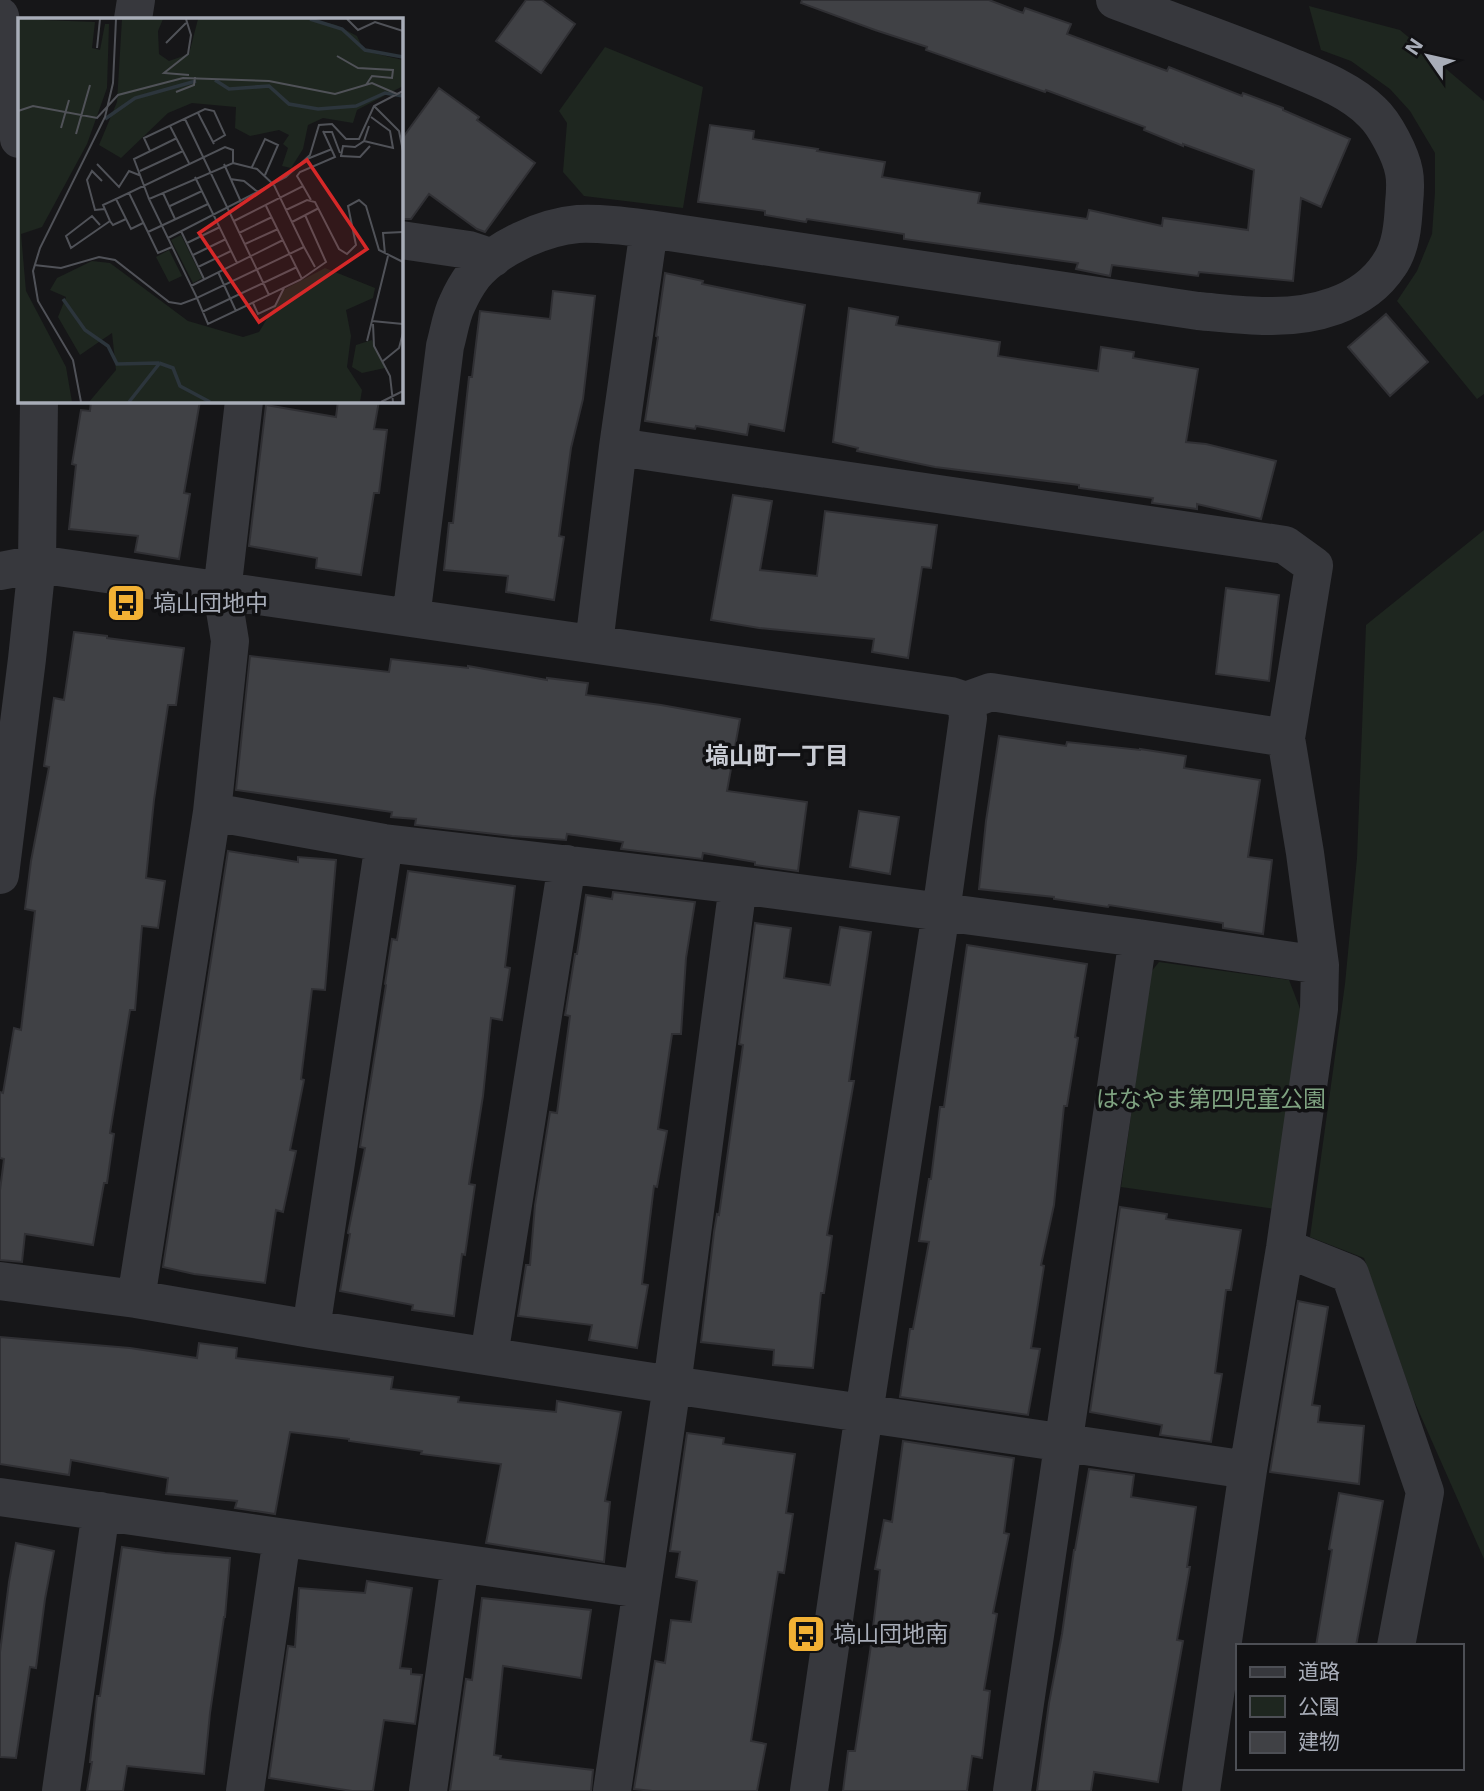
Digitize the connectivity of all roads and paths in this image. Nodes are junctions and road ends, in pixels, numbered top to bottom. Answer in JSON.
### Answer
{"nodes":[{"id":1,"x":136,"y":0,"type":"edge"},
{"id":2,"x":1115,"y":0,"type":"edge"},
{"id":3,"x":0,"y":16,"type":"edge"},
{"id":4,"x":133,"y":18,"type":"edge"},
{"id":5,"x":18,"y":130,"type":"edge"},
{"id":6,"x":649,"y":229,"type":"junction"},
{"id":7,"x":402,"y":240,"type":"edge"},
{"id":8,"x":493,"y":258,"type":"junction"},
{"id":9,"x":39,"y":402,"type":"edge"},
{"id":10,"x":244,"y":402,"type":"edge"},
{"id":11,"x":618,"y":447,"type":"junction"},
{"id":12,"x":37,"y":564,"type":"junction"},
{"id":13,"x":0,"y":571,"type":"edge"},
{"id":14,"x":222,"y":592,"type":"junction"},
{"id":15,"x":411,"y":618,"type":"junction"},
{"id":16,"x":594,"y":644,"type":"junction"},
{"id":17,"x":966,"y":701,"type":"junction"},
{"id":18,"x":1286,"y":738,"type":"junction"},
{"id":19,"x":5,"y":796,"type":"edge"},
{"id":20,"x":212,"y":812,"type":"junction"},
{"id":21,"x":384,"y":844,"type":"junction"},
{"id":22,"x":567,"y":864,"type":"junction"},
{"id":23,"x":0,"y":875,"type":"edge"},
{"id":24,"x":738,"y":885,"type":"junction"},
{"id":25,"x":941,"y":912,"type":"junction"},
{"id":26,"x":1138,"y":939,"type":"junction"},
{"id":27,"x":1321,"y":965,"type":"junction"},
{"id":28,"x":1285,"y":1248,"type":"junction"},
{"id":29,"x":0,"y":1281,"type":"edge"},
{"id":30,"x":136,"y":1299,"type":"junction"},
{"id":31,"x":311,"y":1329,"type":"junction"},
{"id":32,"x":489,"y":1356,"type":"junction"},
{"id":33,"x":672,"y":1385,"type":"junction"},
{"id":34,"x":864,"y":1413,"type":"junction"},
{"id":35,"x":1063,"y":1442,"type":"junction"},
{"id":36,"x":1248,"y":1470,"type":"junction"},
{"id":37,"x":0,"y":1497,"type":"edge"},
{"id":38,"x":102,"y":1511,"type":"junction"},
{"id":39,"x":282,"y":1538,"type":"junction"},
{"id":40,"x":460,"y":1564,"type":"junction"},
{"id":41,"x":641,"y":1590,"type":"junction"},
{"id":42,"x":1396,"y":1644,"type":"edge"},
{"id":43,"x":1225,"y":1715,"type":"edge"},
{"id":44,"x":61,"y":1791,"type":"edge"},
{"id":45,"x":245,"y":1791,"type":"edge"},
{"id":46,"x":428,"y":1791,"type":"edge"},
{"id":47,"x":612,"y":1791,"type":"edge"},
{"id":48,"x":809,"y":1791,"type":"edge"},
{"id":49,"x":1012,"y":1791,"type":"edge"},
{"id":50,"x":1200,"y":1791,"type":"edge"}],
"edges":[{"from":1,"to":4,"type":"street"},
{"from":2,"to":6,"type":"street"},
{"from":3,"to":5,"type":"street"},
{"from":6,"to":8,"type":"street"},
{"from":6,"to":11,"type":"street"},
{"from":7,"to":8,"type":"street"},
{"from":8,"to":15,"type":"street"},
{"from":9,"to":12,"type":"street"},
{"from":10,"to":14,"type":"street"},
{"from":11,"to":16,"type":"street"},
{"from":11,"to":18,"type":"street"},
{"from":12,"to":13,"type":"street"},
{"from":12,"to":14,"type":"street"},
{"from":12,"to":19,"type":"street"},
{"from":14,"to":15,"type":"street"},
{"from":14,"to":20,"type":"street"},
{"from":15,"to":16,"type":"street"},
{"from":16,"to":17,"type":"street"},
{"from":17,"to":18,"type":"street"},
{"from":17,"to":25,"type":"street"},
{"from":18,"to":27,"type":"street"},
{"from":19,"to":23,"type":"street"},
{"from":20,"to":21,"type":"street"},
{"from":20,"to":30,"type":"street"},
{"from":21,"to":22,"type":"street"},
{"from":21,"to":31,"type":"street"},
{"from":22,"to":24,"type":"street"},
{"from":22,"to":32,"type":"street"},
{"from":24,"to":25,"type":"street"},
{"from":24,"to":33,"type":"street"},
{"from":25,"to":26,"type":"street"},
{"from":25,"to":34,"type":"street"},
{"from":26,"to":27,"type":"street"},
{"from":26,"to":35,"type":"street"},
{"from":27,"to":28,"type":"street"},
{"from":28,"to":36,"type":"street"},
{"from":28,"to":42,"type":"street"},
{"from":29,"to":30,"type":"street"},
{"from":30,"to":31,"type":"street"},
{"from":31,"to":32,"type":"street"},
{"from":32,"to":33,"type":"street"},
{"from":33,"to":34,"type":"street"},
{"from":33,"to":41,"type":"street"},
{"from":34,"to":35,"type":"street"},
{"from":34,"to":48,"type":"street"},
{"from":35,"to":36,"type":"street"},
{"from":35,"to":49,"type":"street"},
{"from":36,"to":43,"type":"street"},
{"from":37,"to":38,"type":"street"},
{"from":38,"to":39,"type":"street"},
{"from":38,"to":44,"type":"street"},
{"from":39,"to":40,"type":"street"},
{"from":39,"to":45,"type":"street"},
{"from":40,"to":41,"type":"street"},
{"from":40,"to":46,"type":"street"},
{"from":41,"to":47,"type":"street"},
{"from":43,"to":50,"type":"street"}]}
